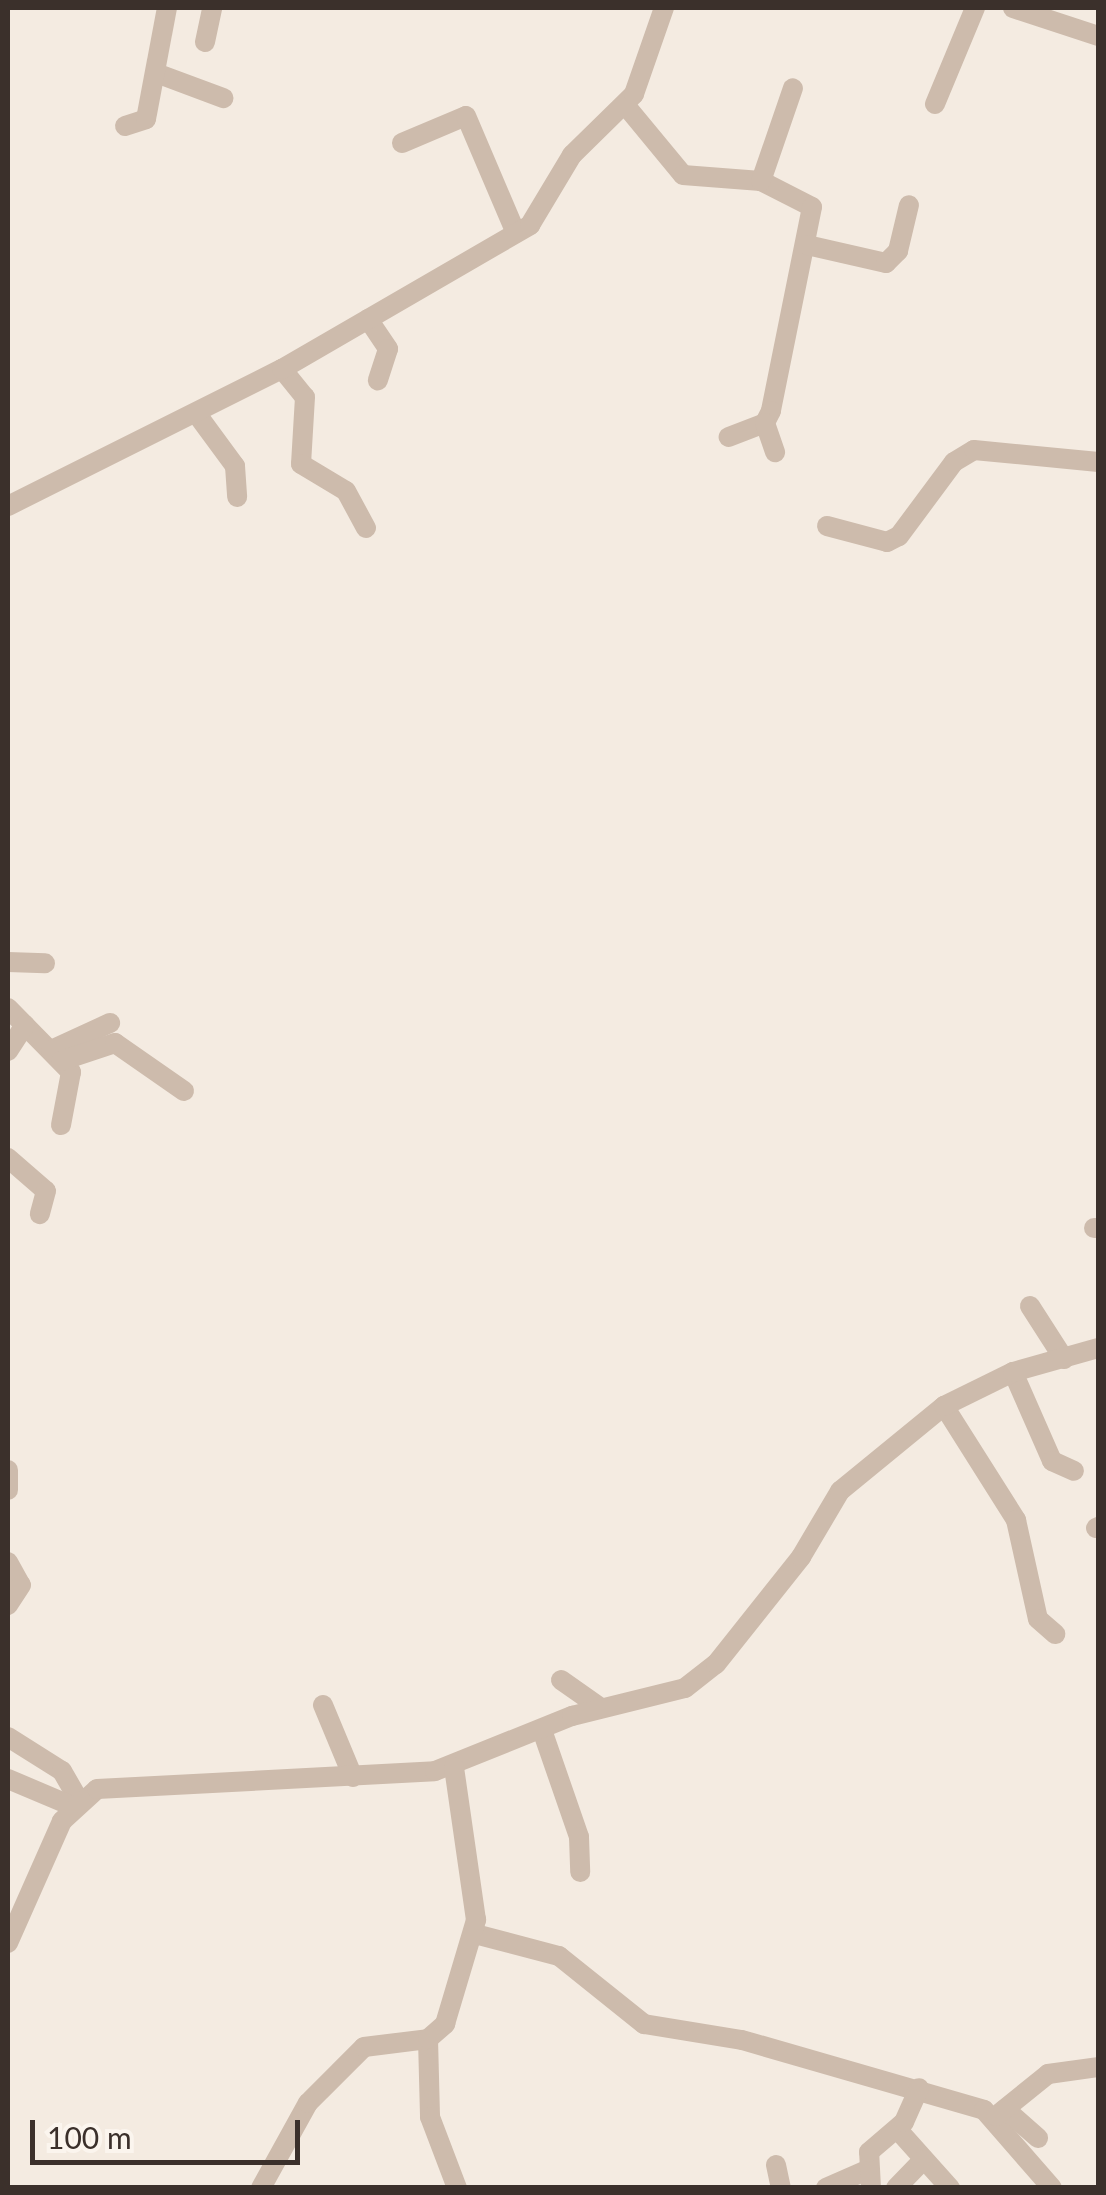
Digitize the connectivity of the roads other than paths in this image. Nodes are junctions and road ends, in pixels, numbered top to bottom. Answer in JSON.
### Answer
{"nodes":[{"id":1,"x":166,"y":8,"type":"edge"},
{"id":2,"x":212,"y":8,"type":"edge"},
{"id":3,"x":664,"y":8,"type":"edge"},
{"id":4,"x":975,"y":8,"type":"edge"},
{"id":5,"x":1013,"y":8,"type":"edge"},
{"id":6,"x":1098,"y":36,"type":"edge"},
{"id":7,"x":205,"y":42,"type":"dead end"},
{"id":8,"x":156,"y":74,"type":"junction"},
{"id":9,"x":793,"y":88,"type":"dead end"},
{"id":10,"x":223,"y":98,"type":"dead end"},
{"id":11,"x":935,"y":104,"type":"dead end"},
{"id":12,"x":626,"y":106,"type":"junction"},
{"id":13,"x":125,"y":126,"type":"dead end"},
{"id":14,"x":402,"y":143,"type":"dead end"},
{"id":15,"x":762,"y":180,"type":"junction"},
{"id":16,"x":908,"y":205,"type":"dead end"},
{"id":17,"x":516,"y":233,"type":"junction"},
{"id":18,"x":807,"y":245,"type":"junction"},
{"id":19,"x":368,"y":319,"type":"junction"},
{"id":20,"x":282,"y":369,"type":"junction"},
{"id":21,"x":378,"y":380,"type":"dead end"},
{"id":22,"x":196,"y":414,"type":"junction"},
{"id":23,"x":765,"y":423,"type":"junction"},
{"id":24,"x":729,"y":437,"type":"dead end"},
{"id":25,"x":775,"y":452,"type":"dead end"},
{"id":26,"x":1098,"y":462,"type":"edge"},
{"id":27,"x":237,"y":497,"type":"dead end"},
{"id":28,"x":8,"y":506,"type":"edge"},
{"id":29,"x":827,"y":526,"type":"dead end"},
{"id":30,"x":366,"y":528,"type":"dead end"},
{"id":31,"x":8,"y":962,"type":"edge"},
{"id":32,"x":44,"y":963,"type":"dead end"},
{"id":33,"x":8,"y":1008,"type":"edge"},
{"id":34,"x":110,"y":1023,"type":"dead end"},
{"id":35,"x":25,"y":1025,"type":"junction"},
{"id":36,"x":8,"y":1051,"type":"edge"},
{"id":37,"x":56,"y":1055,"type":"junction"},
{"id":38,"x":184,"y":1091,"type":"dead end"},
{"id":39,"x":61,"y":1125,"type":"dead end"},
{"id":40,"x":8,"y":1158,"type":"edge"},
{"id":41,"x":40,"y":1214,"type":"dead end"},
{"id":42,"x":1030,"y":1306,"type":"dead end"},
{"id":43,"x":1098,"y":1348,"type":"edge"},
{"id":44,"x":1064,"y":1358,"type":"junction"},
{"id":45,"x":1013,"y":1372,"type":"junction"},
{"id":46,"x":944,"y":1406,"type":"junction"},
{"id":47,"x":8,"y":1470,"type":"edge"},
{"id":48,"x":1074,"y":1470,"type":"dead end"},
{"id":49,"x":8,"y":1490,"type":"edge"},
{"id":50,"x":8,"y":1562,"type":"edge"},
{"id":51,"x":8,"y":1605,"type":"edge"},
{"id":52,"x":1055,"y":1634,"type":"dead end"},
{"id":53,"x":560,"y":1680,"type":"dead end"},
{"id":54,"x":324,"y":1705,"type":"dead end"},
{"id":55,"x":602,"y":1708,"type":"junction"},
{"id":56,"x":542,"y":1730,"type":"junction"},
{"id":57,"x":8,"y":1737,"type":"edge"},
{"id":58,"x":454,"y":1768,"type":"junction"},
{"id":59,"x":354,"y":1777,"type":"junction"},
{"id":60,"x":8,"y":1779,"type":"edge"},
{"id":61,"x":76,"y":1803,"type":"junction"},
{"id":62,"x":580,"y":1872,"type":"dead end"},
{"id":63,"x":475,"y":1934,"type":"junction"},
{"id":64,"x":8,"y":1942,"type":"edge"},
{"id":65,"x":428,"y":2039,"type":"junction"},
{"id":66,"x":1098,"y":2067,"type":"edge"},
{"id":67,"x":919,"y":2088,"type":"junction"},
{"id":68,"x":1001,"y":2113,"type":"junction"},
{"id":69,"x":898,"y":2130,"type":"junction"},
{"id":70,"x":1038,"y":2138,"type":"dead end"},
{"id":71,"x":922,"y":2160,"type":"junction"},
{"id":72,"x":776,"y":2165,"type":"dead end"},
{"id":73,"x":868,"y":2180,"type":"edge"},
{"id":74,"x":261,"y":2188,"type":"edge"},
{"id":75,"x":457,"y":2188,"type":"edge"},
{"id":76,"x":781,"y":2188,"type":"edge"},
{"id":77,"x":826,"y":2188,"type":"edge"},
{"id":78,"x":896,"y":2188,"type":"edge"},
{"id":79,"x":950,"y":2188,"type":"edge"},
{"id":80,"x":1052,"y":2188,"type":"edge"}],
"edges":[{"from":1,"to":8,"type":"street"},
{"from":2,"to":7,"type":"street"},
{"from":3,"to":12,"type":"street"},
{"from":4,"to":11,"type":"street"},
{"from":5,"to":6,"type":"street"},
{"from":8,"to":10,"type":"street"},
{"from":8,"to":13,"type":"street"},
{"from":9,"to":15,"type":"street"},
{"from":12,"to":15,"type":"street"},
{"from":12,"to":17,"type":"street"},
{"from":14,"to":17,"type":"street"},
{"from":15,"to":18,"type":"street"},
{"from":16,"to":18,"type":"street"},
{"from":17,"to":19,"type":"street"},
{"from":18,"to":23,"type":"street"},
{"from":19,"to":20,"type":"street"},
{"from":19,"to":21,"type":"street"},
{"from":20,"to":22,"type":"street"},
{"from":20,"to":30,"type":"street"},
{"from":22,"to":27,"type":"street"},
{"from":22,"to":28,"type":"street"},
{"from":23,"to":24,"type":"street"},
{"from":23,"to":25,"type":"street"},
{"from":26,"to":29,"type":"street"},
{"from":31,"to":32,"type":"street"},
{"from":33,"to":35,"type":"street"},
{"from":34,"to":37,"type":"street"},
{"from":35,"to":36,"type":"street"},
{"from":35,"to":37,"type":"street"},
{"from":37,"to":38,"type":"street"},
{"from":37,"to":39,"type":"street"},
{"from":40,"to":41,"type":"street"},
{"from":42,"to":44,"type":"street"},
{"from":43,"to":44,"type":"street"},
{"from":44,"to":45,"type":"street"},
{"from":45,"to":46,"type":"street"},
{"from":45,"to":48,"type":"street"},
{"from":46,"to":52,"type":"street"},
{"from":46,"to":55,"type":"street"},
{"from":47,"to":49,"type":"street"},
{"from":50,"to":51,"type":"street"},
{"from":53,"to":55,"type":"street"},
{"from":54,"to":59,"type":"street"},
{"from":55,"to":56,"type":"street"},
{"from":56,"to":58,"type":"street"},
{"from":56,"to":62,"type":"street"},
{"from":57,"to":61,"type":"street"},
{"from":58,"to":59,"type":"street"},
{"from":58,"to":63,"type":"street"},
{"from":59,"to":61,"type":"street"},
{"from":60,"to":61,"type":"street"},
{"from":61,"to":64,"type":"street"},
{"from":63,"to":65,"type":"street"},
{"from":63,"to":67,"type":"street"},
{"from":65,"to":74,"type":"street"},
{"from":65,"to":75,"type":"street"},
{"from":66,"to":68,"type":"street"},
{"from":67,"to":68,"type":"street"},
{"from":67,"to":69,"type":"street"},
{"from":68,"to":70,"type":"street"},
{"from":68,"to":80,"type":"street"},
{"from":69,"to":71,"type":"street"},
{"from":69,"to":73,"type":"street"},
{"from":71,"to":78,"type":"street"},
{"from":71,"to":79,"type":"street"},
{"from":72,"to":76,"type":"street"},
{"from":73,"to":77,"type":"street"}]}
